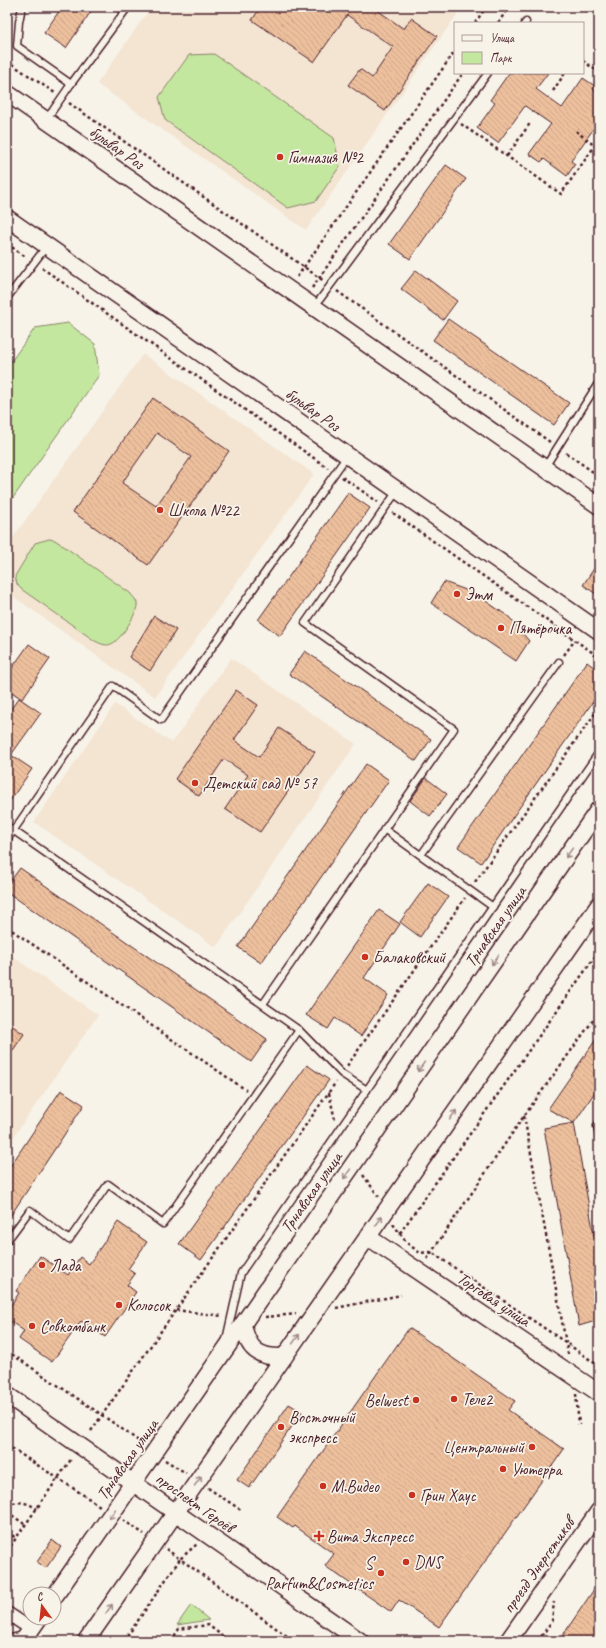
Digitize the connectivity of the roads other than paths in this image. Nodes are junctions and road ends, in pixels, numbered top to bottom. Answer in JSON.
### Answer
{"nodes":[{"id":1,"x":22,"y":7,"type":"edge"},
{"id":2,"x":128,"y":7,"type":"edge"},
{"id":3,"x":487,"y":74,"type":"edge"},
{"id":4,"x":71,"y":84,"type":"junction"},
{"id":5,"x":7,"y":93,"type":"edge"},
{"id":6,"x":46,"y":120,"type":"junction"},
{"id":7,"x":7,"y":218,"type":"edge"},
{"id":8,"x":47,"y":246,"type":"junction"},
{"id":9,"x":7,"y":298,"type":"edge"},
{"id":10,"x":309,"y":304,"type":"junction"},
{"id":11,"x":599,"y":382,"type":"edge"},
{"id":12,"x":347,"y":456,"type":"junction"},
{"id":13,"x":544,"y":468,"type":"junction"},
{"id":14,"x":397,"y":491,"type":"junction"},
{"id":15,"x":599,"y":506,"type":"edge"},
{"id":16,"x":599,"y":631,"type":"edge"},
{"id":17,"x":559,"y":662,"type":"road end"},
{"id":18,"x":599,"y":752,"type":"edge"},
{"id":19,"x":599,"y":809,"type":"edge"},
{"id":20,"x":7,"y":826,"type":"edge"},
{"id":21,"x":599,"y":828,"type":"edge"},
{"id":22,"x":384,"y":829,"type":"junction"},
{"id":23,"x":14,"y":831,"type":"junction"},
{"id":24,"x":583,"y":832,"type":"junction"},
{"id":25,"x":7,"y":840,"type":"edge"},
{"id":26,"x":421,"y":855,"type":"junction"},
{"id":27,"x":599,"y":905,"type":"edge"},
{"id":28,"x":493,"y":908,"type":"junction"},
{"id":29,"x":263,"y":1004,"type":"junction"},
{"id":30,"x":299,"y":1030,"type":"junction"},
{"id":31,"x":367,"y":1090,"type":"junction"},
{"id":32,"x":599,"y":1123,"type":"edge"},
{"id":33,"x":599,"y":1137,"type":"edge"},
{"id":34,"x":368,"y":1237,"type":"junction"},
{"id":35,"x":7,"y":1241,"type":"edge"},
{"id":36,"x":240,"y":1320,"type":"junction"},
{"id":37,"x":284,"y":1357,"type":"junction"},
{"id":38,"x":599,"y":1393,"type":"edge"},
{"id":39,"x":7,"y":1395,"type":"edge"},
{"id":40,"x":134,"y":1482,"type":"junction"},
{"id":41,"x":599,"y":1511,"type":"edge"},
{"id":42,"x":176,"y":1513,"type":"junction"},
{"id":43,"x":61,"y":1586,"type":"edge"},
{"id":44,"x":7,"y":1613,"type":"edge"},
{"id":45,"x":30,"y":1631,"type":"edge"},
{"id":46,"x":7,"y":1639,"type":"edge"},
{"id":47,"x":86,"y":1641,"type":"edge"},
{"id":48,"x":360,"y":1641,"type":"edge"},
{"id":49,"x":508,"y":1641,"type":"edge"}],
"edges":[{"from":1,"to":4,"type":"lane"},
{"from":2,"to":4,"type":"lane"},
{"from":3,"to":10,"type":"lane"},
{"from":4,"to":6,"type":"lane"},
{"from":5,"to":6,"type":"street","name":"бульвар Роз"},
{"from":6,"to":10,"type":"street","name":"бульвар Роз"},
{"from":7,"to":8,"type":"street","name":"бульвар Роз"},
{"from":8,"to":9,"type":"lane"},
{"from":8,"to":12,"type":"street","name":"бульвар Роз"},
{"from":10,"to":13,"type":"street","name":"бульвар Роз"},
{"from":11,"to":13,"type":"lane"},
{"from":12,"to":14,"type":"street","name":"бульвар Роз"},
{"from":12,"to":23,"type":"lane"},
{"from":13,"to":15,"type":"street","name":"бульвар Роз"},
{"from":14,"to":16,"type":"street","name":"бульвар Роз"},
{"from":14,"to":22,"type":"lane"},
{"from":17,"to":26,"type":"lane"},
{"from":18,"to":28,"type":"lane"},
{"from":19,"to":24,"type":"street","name":"Трнавская улица"},
{"from":20,"to":23,"type":"lane"},
{"from":21,"to":24,"type":"street"},
{"from":22,"to":26,"type":"lane"},
{"from":22,"to":29,"type":"lane"},
{"from":23,"to":25,"type":"lane"},
{"from":23,"to":29,"type":"lane"},
{"from":24,"to":36,"type":"street","name":"Трнавская улица","one_way":true},
{"from":26,"to":28,"type":"lane"},
{"from":34,"to":27,"type":"street","one_way":true},
{"from":28,"to":31,"type":"lane"},
{"from":29,"to":30,"type":"lane"},
{"from":30,"to":31,"type":"lane"},
{"from":30,"to":35,"type":"lane"},
{"from":31,"to":36,"type":"lane"},
{"from":32,"to":33,"type":"lane"},
{"from":37,"to":34,"type":"street","one_way":true},
{"from":34,"to":38,"type":"street","name":"Торговая улица"},
{"from":36,"to":37,"type":"street"},
{"from":36,"to":40,"type":"street","name":"Трнавская улица"},
{"from":42,"to":37,"type":"street","one_way":true},
{"from":39,"to":40,"type":"street","name":"проспект Героев"},
{"from":40,"to":42,"type":"street","name":"проспект Героев"},
{"from":40,"to":43,"type":"street","name":"Трнавская улица","one_way":true},
{"from":41,"to":49,"type":"street","name":"проезд Энергетиков"},
{"from":47,"to":42,"type":"street","one_way":true},
{"from":42,"to":48,"type":"street","name":"проспект Героев"},
{"from":44,"to":45,"type":"street"},
{"from":45,"to":46,"type":"lane"}]}
